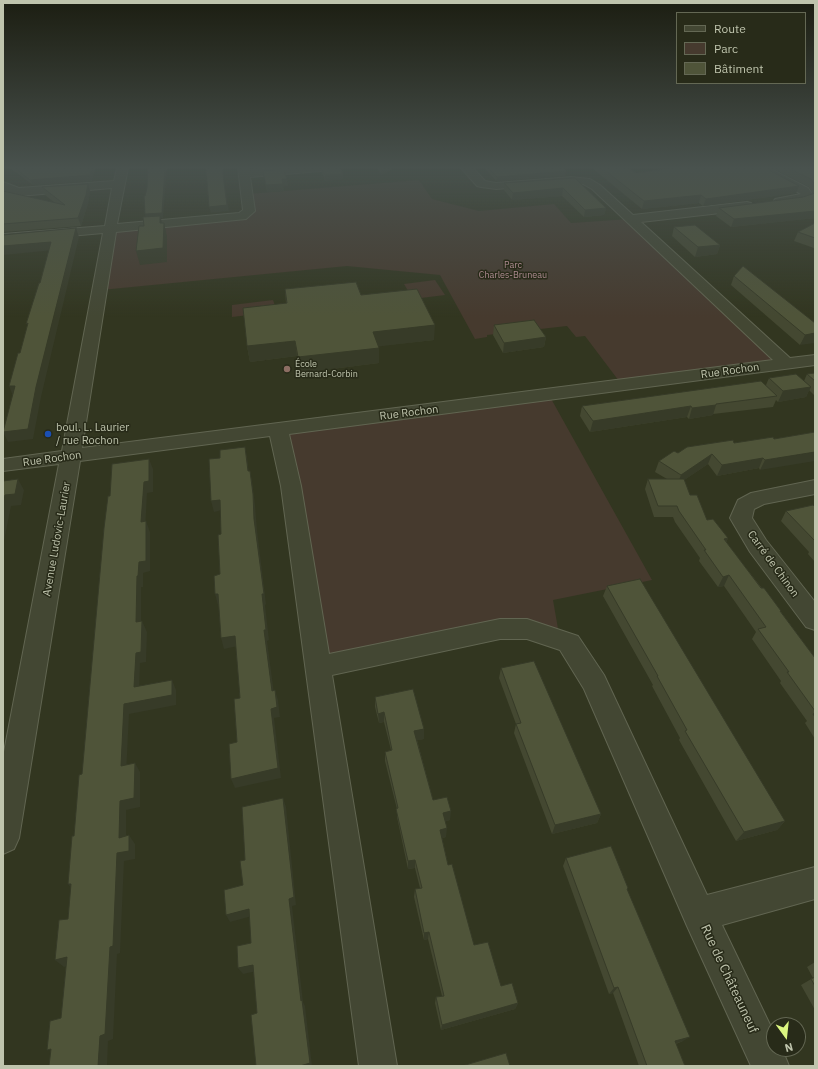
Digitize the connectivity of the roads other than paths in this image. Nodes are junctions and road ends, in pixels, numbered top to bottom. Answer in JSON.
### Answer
{"nodes":[{"id":1,"x":112,"y":218,"type":"edge"},
{"id":2,"x":223,"y":218,"type":"edge"},
{"id":3,"x":640,"y":218,"type":"edge"},
{"id":4,"x":630,"y":219,"type":"joint"},
{"id":5,"x":110,"y":229,"type":"junction"},
{"id":6,"x":3,"y":238,"type":"edge"},
{"id":7,"x":815,"y":360,"type":"edge"},
{"id":8,"x":785,"y":363,"type":"junction"},
{"id":9,"x":278,"y":429,"type":"junction"},
{"id":10,"x":72,"y":456,"type":"junction"},
{"id":11,"x":3,"y":465,"type":"edge"},
{"id":12,"x":815,"y":487,"type":"edge"},
{"id":13,"x":815,"y":620,"type":"edge"},
{"id":14,"x":317,"y":667,"type":"junction"},
{"id":15,"x":3,"y":838,"type":"edge"},
{"id":16,"x":815,"y":883,"type":"edge"},
{"id":17,"x":699,"y":914,"type":"junction"},
{"id":18,"x":378,"y":1066,"type":"edge"},
{"id":19,"x":770,"y":1066,"type":"edge"}],
"edges":[{"from":1,"to":5,"type":"street","name":"Avenue Ludovic-Laurier"},
{"from":2,"to":5,"type":"street"},
{"from":3,"to":4,"type":"street"},
{"from":4,"to":8,"type":"street"},
{"from":5,"to":6,"type":"street"},
{"from":5,"to":10,"type":"street","name":"Avenue Ludovic-Laurier"},
{"from":7,"to":8,"type":"street","name":"Rue Rochon"},
{"from":8,"to":9,"type":"street","name":"Rue Rochon"},
{"from":9,"to":10,"type":"street","name":"Rue Rochon"},
{"from":9,"to":14,"type":"street"},
{"from":10,"to":11,"type":"street","name":"Rue Rochon"},
{"from":10,"to":15,"type":"street","name":"Avenue Ludovic-Laurier"},
{"from":12,"to":13,"type":"street","name":"Carré de Chinon"},
{"from":14,"to":17,"type":"street","name":"Rue de Châteauneuf"},
{"from":14,"to":18,"type":"street"},
{"from":16,"to":17,"type":"street"},
{"from":17,"to":19,"type":"street","name":"Rue de Châteauneuf"}]}
